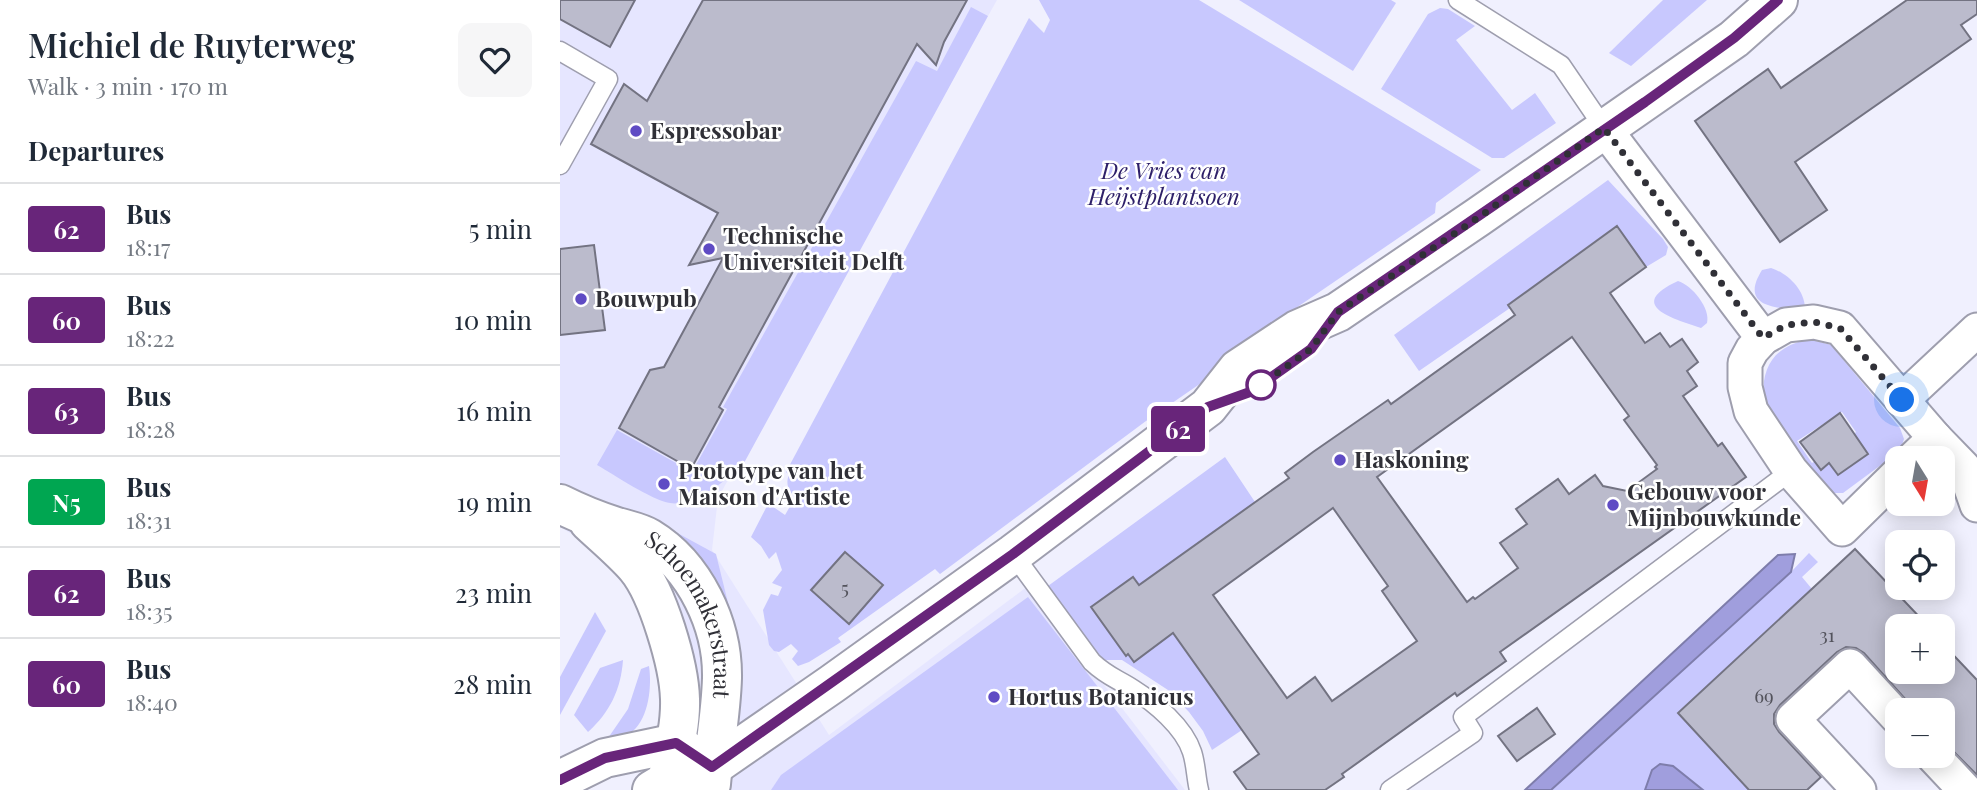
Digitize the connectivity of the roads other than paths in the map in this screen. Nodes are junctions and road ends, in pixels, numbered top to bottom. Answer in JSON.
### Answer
{"nodes":[{"id":1,"x":1458,"y":0,"type":"edge"},
{"id":2,"x":1778,"y":0,"type":"edge"},
{"id":3,"x":560,"y":51,"type":"edge"},
{"id":4,"x":1604,"y":128,"type":"junction"},
{"id":5,"x":560,"y":165,"type":"edge"},
{"id":6,"x":1977,"y":330,"type":"edge"},
{"id":7,"x":1763,"y":338,"type":"junction"},
{"id":8,"x":1902,"y":400,"type":"junction"},
{"id":9,"x":1923,"y":446,"type":"edge"},
{"id":10,"x":1955,"y":464,"type":"edge"},
{"id":11,"x":1791,"y":471,"type":"junction"},
{"id":12,"x":1885,"y":487,"type":"edge"},
{"id":13,"x":1977,"y":505,"type":"edge"},
{"id":14,"x":571,"y":510,"type":"edge"},
{"id":15,"x":1013,"y":554,"type":"junction"},
{"id":16,"x":1885,"y":704,"type":"edge"},
{"id":17,"x":676,"y":743,"type":"junction"},
{"id":18,"x":1945,"y":768,"type":"edge"},
{"id":19,"x":711,"y":779,"type":"edge"},
{"id":20,"x":560,"y":780,"type":"edge"},
{"id":21,"x":661,"y":787,"type":"edge"},
{"id":22,"x":1977,"y":788,"type":"edge"},
{"id":23,"x":1199,"y":790,"type":"edge"},
{"id":24,"x":1390,"y":790,"type":"edge"},
{"id":25,"x":1859,"y":790,"type":"edge"},
{"id":26,"x":1966,"y":790,"type":"edge"}],
"edges":[{"from":1,"to":4,"type":"lane"},
{"from":2,"to":4,"type":"main road"},
{"from":3,"to":5,"type":"lane"},
{"from":4,"to":7,"type":"street"},
{"from":4,"to":15,"type":"main road"},
{"from":6,"to":8,"type":"street"},
{"from":7,"to":8,"type":"street"},
{"from":7,"to":11,"type":"street"},
{"from":8,"to":9,"type":"street"},
{"from":10,"to":13,"type":"street"},
{"from":11,"to":12,"type":"street"},
{"from":11,"to":24,"type":"lane"},
{"from":14,"to":17,"type":"main road","name":"Schoemakerstraat"},
{"from":14,"to":19,"type":"main road","name":"Schoemakerstraat"},
{"from":15,"to":19,"type":"main road"},
{"from":15,"to":23,"type":"lane"},
{"from":16,"to":25,"type":"street"},
{"from":17,"to":19,"type":"main road"},
{"from":17,"to":20,"type":"main road"},
{"from":17,"to":21,"type":"main road","name":"Schoemakerstraat"},
{"from":18,"to":26,"type":"street"},
{"from":19,"to":21,"type":"main road"},
{"from":22,"to":26,"type":"street"}]}
